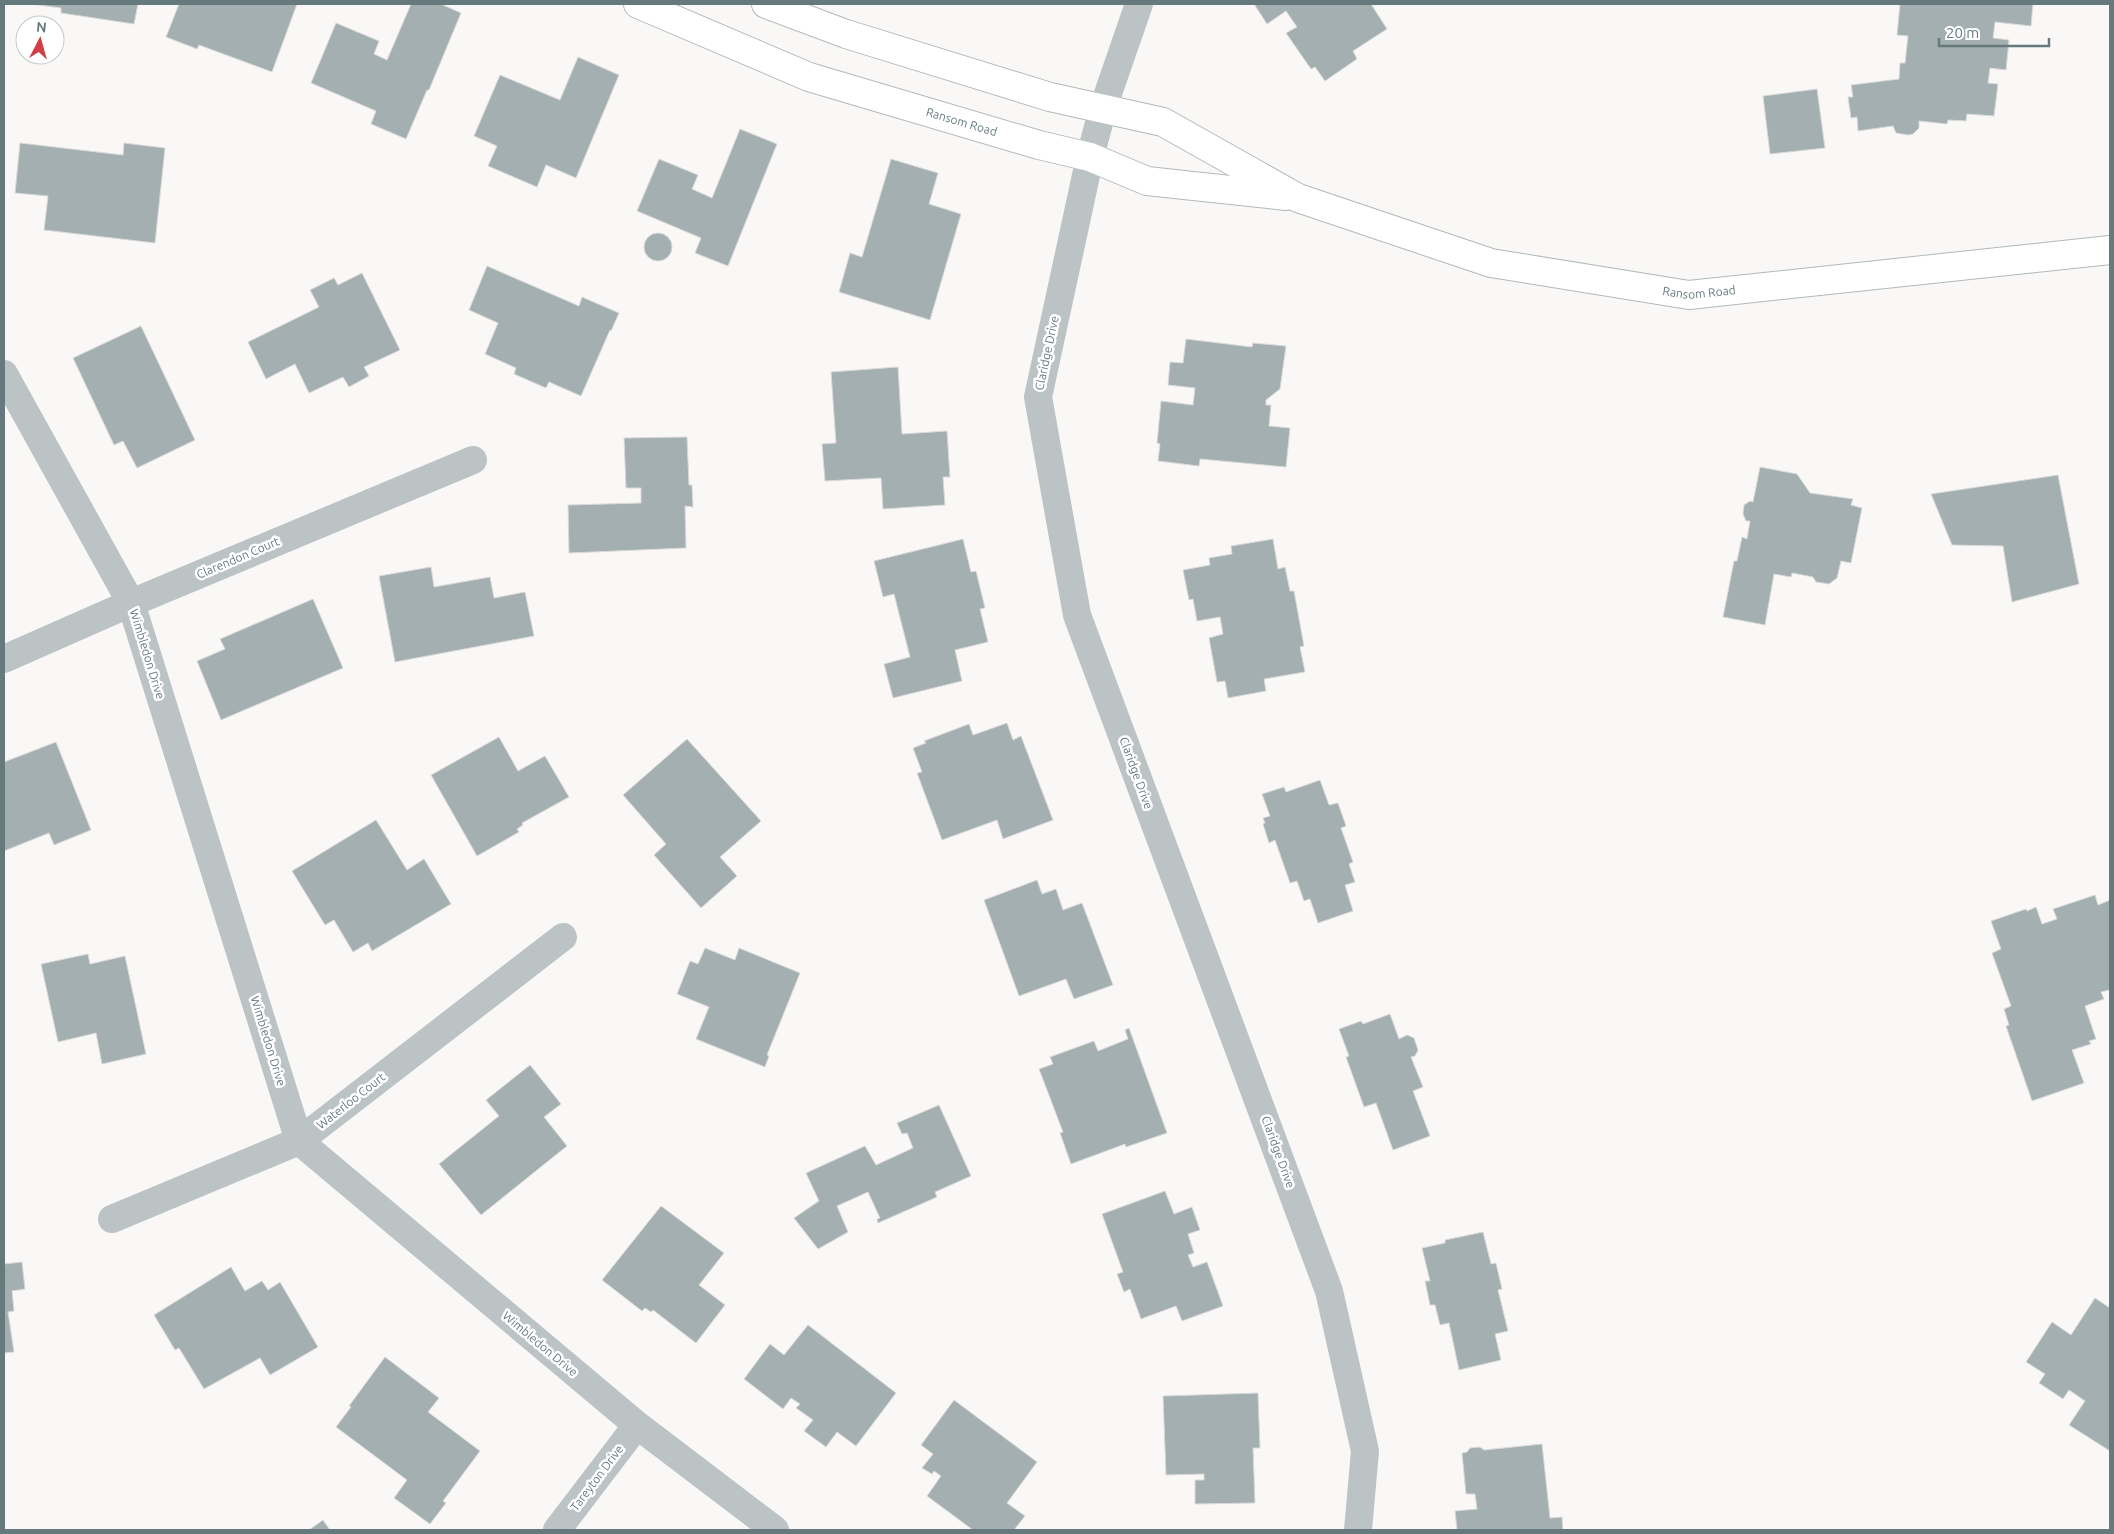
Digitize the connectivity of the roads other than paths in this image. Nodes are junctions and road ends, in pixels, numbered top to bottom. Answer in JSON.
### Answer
{"nodes":[{"id":1,"x":638,"y":4,"type":"edge"},
{"id":2,"x":766,"y":4,"type":"edge"},
{"id":3,"x":1139,"y":4,"type":"edge"},
{"id":4,"x":1103,"y":108,"type":"junction"},
{"id":5,"x":1090,"y":158,"type":"junction"},
{"id":6,"x":1298,"y":198,"type":"junction"},
{"id":7,"x":2110,"y":250,"type":"edge"},
{"id":8,"x":4,"y":374,"type":"edge"},
{"id":9,"x":473,"y":460,"type":"dead end"},
{"id":10,"x":131,"y":603,"type":"junction"},
{"id":11,"x":4,"y":659,"type":"edge"},
{"id":12,"x":563,"y":937,"type":"dead end"},
{"id":13,"x":299,"y":1141,"type":"junction"},
{"id":14,"x":112,"y":1219,"type":"dead end"},
{"id":15,"x":637,"y":1425,"type":"junction"},
{"id":16,"x":557,"y":1530,"type":"edge"},
{"id":17,"x":775,"y":1530,"type":"edge"},
{"id":18,"x":1358,"y":1530,"type":"edge"}],
"edges":[{"from":1,"to":5,"type":"street","name":"Ransom Road"},
{"from":2,"to":4,"type":"street","name":"Ransom Road"},
{"from":3,"to":4,"type":"street","name":"Claridge Drive"},
{"from":4,"to":5,"type":"street","name":"Claridge Drive"},
{"from":4,"to":6,"type":"street","name":"Ransom Road"},
{"from":5,"to":6,"type":"street","name":"Ransom Road"},
{"from":5,"to":18,"type":"street","name":"Claridge Drive"},
{"from":6,"to":7,"type":"street","name":"Ransom Road"},
{"from":8,"to":10,"type":"street","name":"Wimbledon Drive"},
{"from":9,"to":10,"type":"street","name":"Clarendon Court"},
{"from":10,"to":11,"type":"street","name":"Clarendon Court"},
{"from":10,"to":13,"type":"street","name":"Wimbledon Drive"},
{"from":12,"to":13,"type":"street","name":"Waterloo Court"},
{"from":13,"to":14,"type":"street","name":"Waterloo Court"},
{"from":13,"to":15,"type":"street","name":"Wimbledon Drive"},
{"from":15,"to":16,"type":"street","name":"Tareyton Drive"},
{"from":15,"to":17,"type":"street","name":"Wimbledon Drive"}]}
